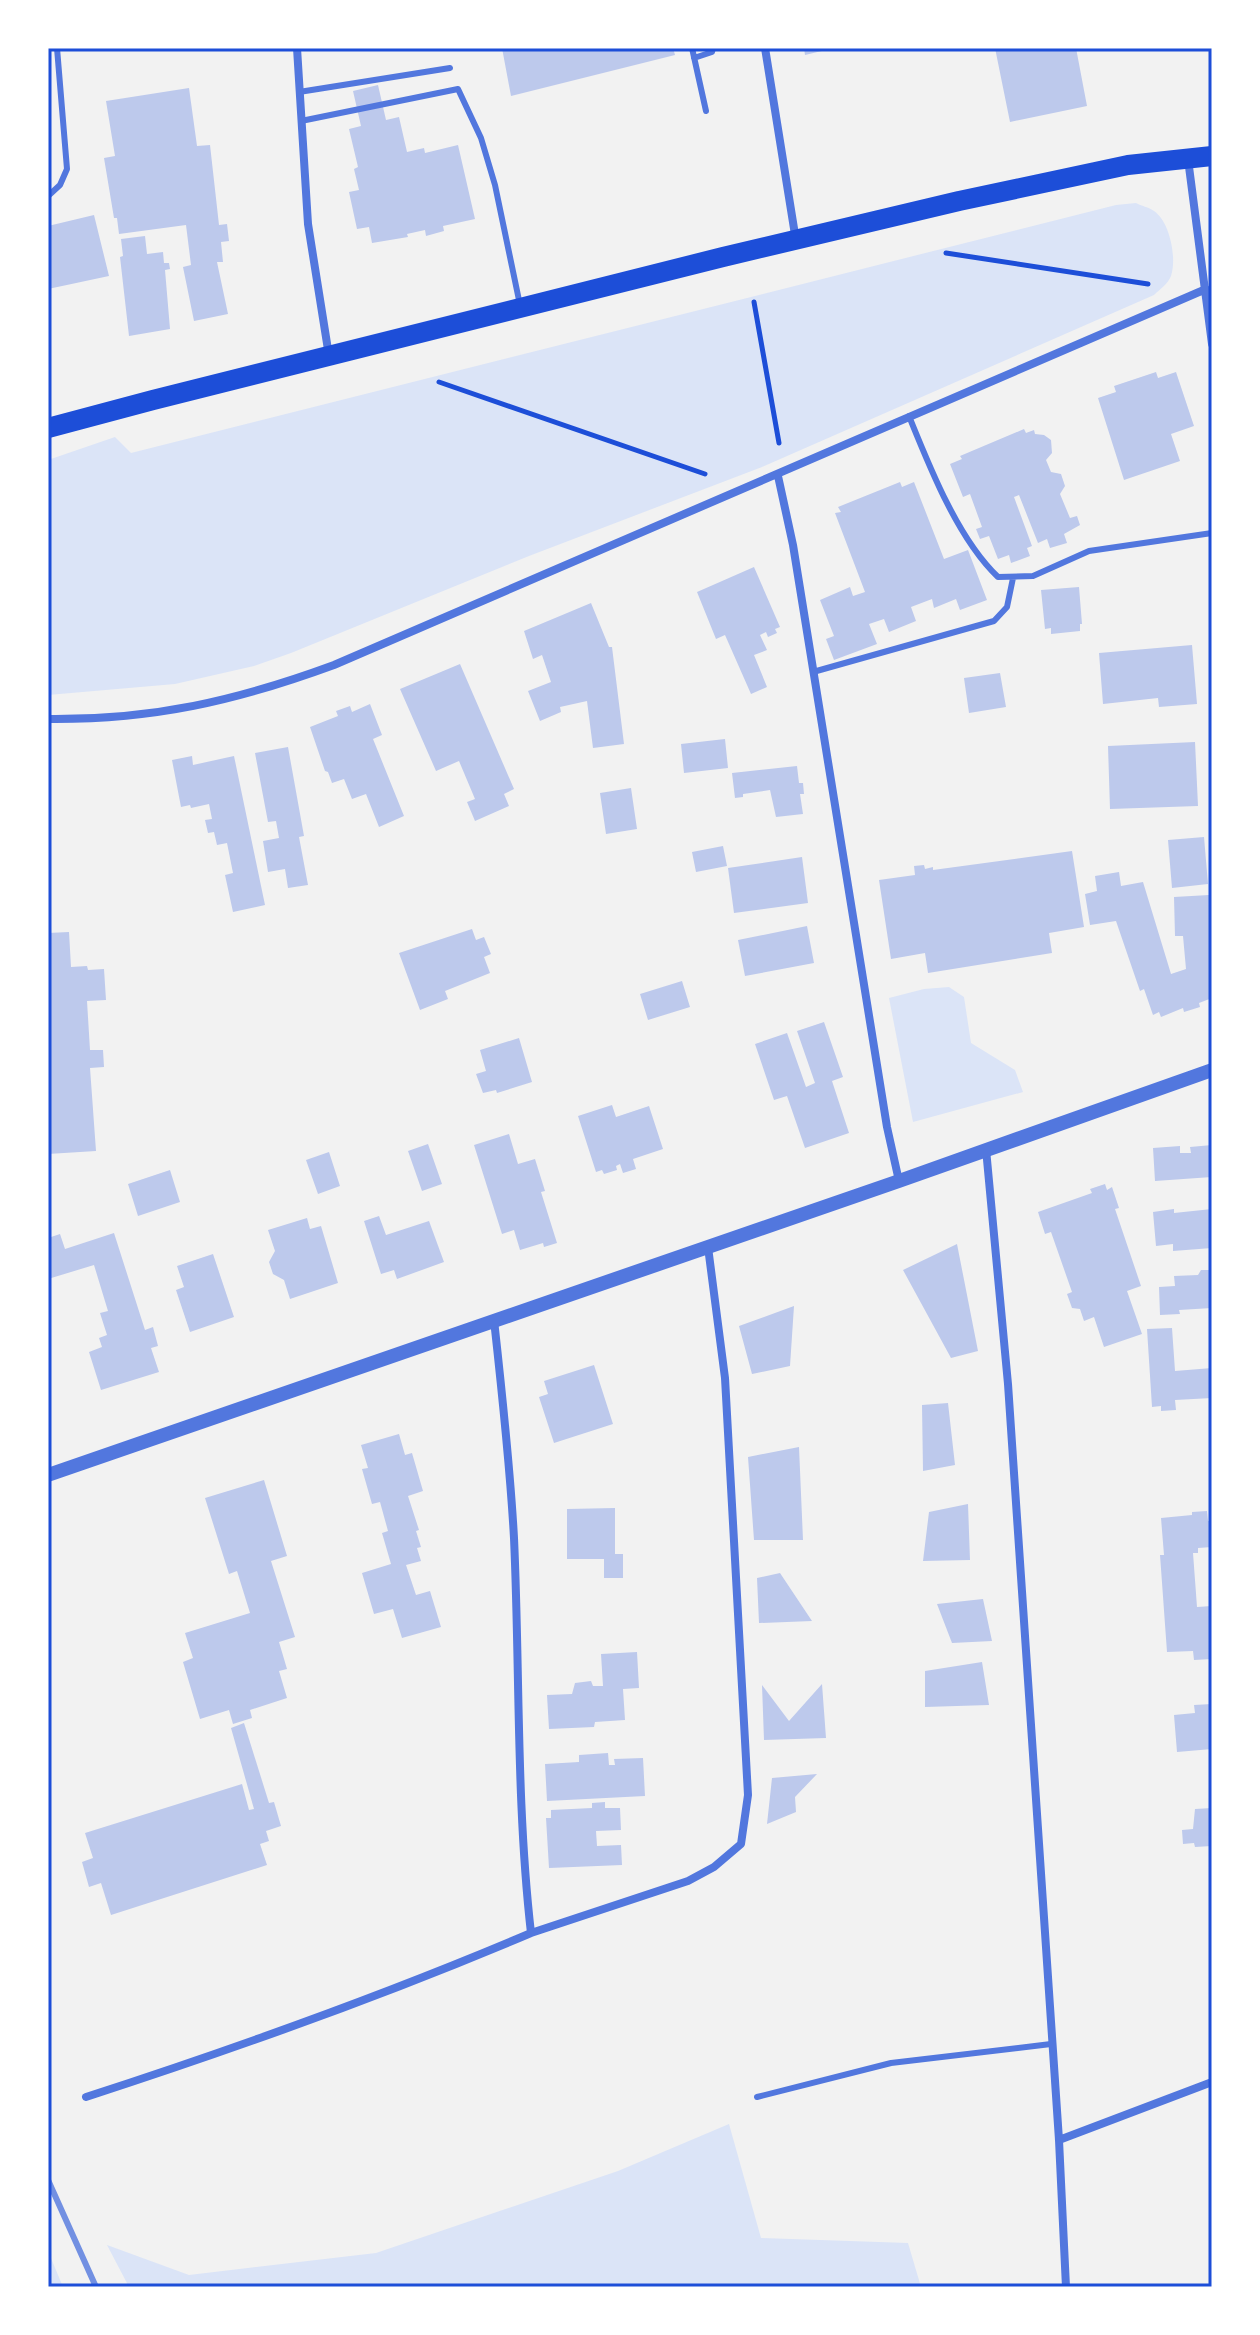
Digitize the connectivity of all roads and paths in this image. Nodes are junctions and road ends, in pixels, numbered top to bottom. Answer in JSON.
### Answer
{"nodes":[{"id":1,"x":57,"y":48,"type":"edge"},
{"id":2,"x":297,"y":48,"type":"edge"},
{"id":3,"x":692,"y":48,"type":"edge"},
{"id":4,"x":713,"y":48,"type":"edge"},
{"id":5,"x":765,"y":48,"type":"edge"},
{"id":6,"x":694,"y":58,"type":"junction"},
{"id":7,"x":450,"y":68,"type":"dead end"},
{"id":8,"x":299,"y":92,"type":"junction"},
{"id":9,"x":706,"y":111,"type":"dead end"},
{"id":10,"x":301,"y":121,"type":"junction"},
{"id":11,"x":1212,"y":156,"type":"edge"},
{"id":12,"x":1187,"y":158,"type":"junction"},
{"id":13,"x":48,"y":196,"type":"edge"},
{"id":14,"x":796,"y":241,"type":"junction"},
{"id":15,"x":946,"y":253,"type":"dead end"},
{"id":16,"x":1148,"y":284,"type":"dead end"},
{"id":17,"x":1206,"y":289,"type":"junction"},
{"id":18,"x":754,"y":302,"type":"dead end"},
{"id":19,"x":520,"y":309,"type":"junction"},
{"id":20,"x":1212,"y":344,"type":"edge"},
{"id":21,"x":329,"y":357,"type":"junction"},
{"id":22,"x":439,"y":382,"type":"dead end"},
{"id":23,"x":909,"y":416,"type":"junction"},
{"id":24,"x":48,"y":428,"type":"edge"},
{"id":25,"x":779,"y":443,"type":"dead end"},
{"id":26,"x":705,"y":474,"type":"dead end"},
{"id":27,"x":778,"y":476,"type":"junction"},
{"id":28,"x":1212,"y":533,"type":"edge"},
{"id":29,"x":1013,"y":578,"type":"junction"},
{"id":30,"x":813,"y":672,"type":"junction"},
{"id":31,"x":48,"y":719,"type":"edge"},
{"id":32,"x":1212,"y":1070,"type":"edge"},
{"id":33,"x":986,"y":1149,"type":"junction"},
{"id":34,"x":899,"y":1181,"type":"junction"},
{"id":35,"x":708,"y":1247,"type":"junction"},
{"id":36,"x":494,"y":1319,"type":"junction"},
{"id":37,"x":48,"y":1475,"type":"edge"},
{"id":38,"x":531,"y":1933,"type":"junction"},
{"id":39,"x":1051,"y":2044,"type":"junction"},
{"id":40,"x":1212,"y":2082,"type":"edge"},
{"id":41,"x":86,"y":2097,"type":"dead end"},
{"id":42,"x":757,"y":2097,"type":"dead end"},
{"id":43,"x":1059,"y":2140,"type":"junction"},
{"id":44,"x":1066,"y":2287,"type":"edge"}],
"edges":[{"from":1,"to":13,"type":"lane"},
{"from":2,"to":8,"type":"street"},
{"from":3,"to":6,"type":"lane"},
{"from":4,"to":6,"type":"lane"},
{"from":5,"to":14,"type":"street"},
{"from":6,"to":9,"type":"lane"},
{"from":7,"to":8,"type":"lane"},
{"from":8,"to":10,"type":"street"},
{"from":10,"to":19,"type":"lane"},
{"from":10,"to":21,"type":"street"},
{"from":11,"to":12,"type":"main road"},
{"from":12,"to":14,"type":"main road"},
{"from":12,"to":17,"type":"street"},
{"from":14,"to":19,"type":"main road"},
{"from":15,"to":16,"type":"path"},
{"from":17,"to":20,"type":"street"},
{"from":17,"to":23,"type":"street"},
{"from":18,"to":25,"type":"path"},
{"from":19,"to":21,"type":"main road"},
{"from":21,"to":24,"type":"main road"},
{"from":22,"to":26,"type":"path"},
{"from":23,"to":27,"type":"street"},
{"from":23,"to":29,"type":"lane"},
{"from":27,"to":30,"type":"street"},
{"from":27,"to":31,"type":"street"},
{"from":28,"to":29,"type":"lane"},
{"from":29,"to":30,"type":"lane"},
{"from":30,"to":34,"type":"street"},
{"from":32,"to":33,"type":"street"},
{"from":33,"to":34,"type":"street"},
{"from":33,"to":39,"type":"street"},
{"from":34,"to":35,"type":"street"},
{"from":35,"to":36,"type":"street"},
{"from":35,"to":38,"type":"street"},
{"from":36,"to":37,"type":"street"},
{"from":36,"to":38,"type":"street"},
{"from":38,"to":41,"type":"street"},
{"from":39,"to":42,"type":"lane"},
{"from":39,"to":43,"type":"street"},
{"from":40,"to":43,"type":"street"},
{"from":43,"to":44,"type":"street"}]}
